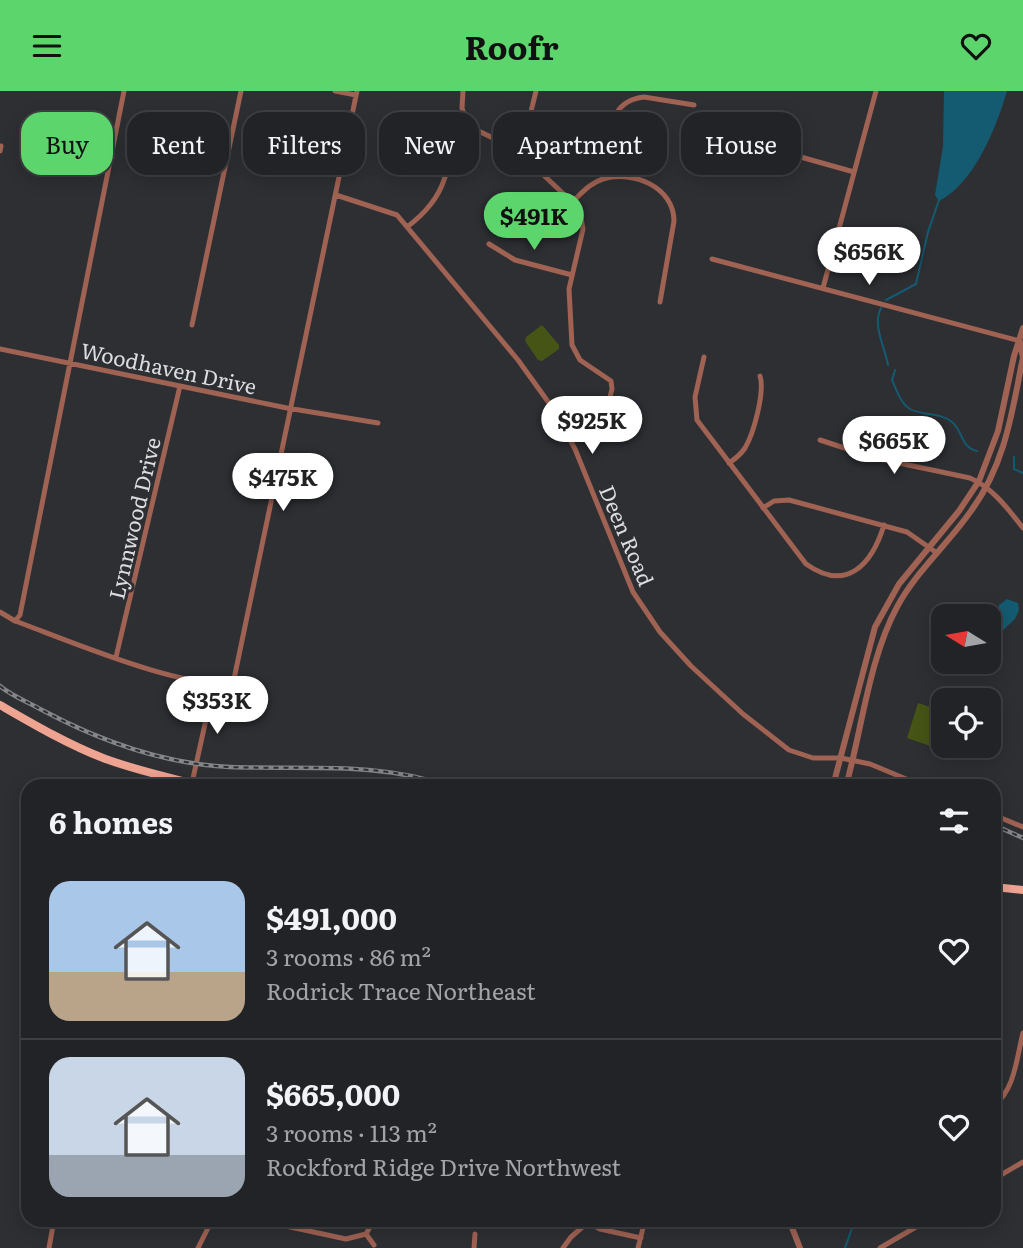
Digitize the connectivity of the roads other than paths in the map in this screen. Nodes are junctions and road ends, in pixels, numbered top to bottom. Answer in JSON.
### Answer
{"nodes":[{"id":1,"x":124,"y":91,"type":"edge"},
{"id":2,"x":241,"y":91,"type":"edge"},
{"id":3,"x":335,"y":91,"type":"edge"},
{"id":4,"x":464,"y":91,"type":"edge"},
{"id":5,"x":536,"y":91,"type":"edge"},
{"id":6,"x":876,"y":91,"type":"edge"},
{"id":7,"x":356,"y":93,"type":"edge"},
{"id":8,"x":694,"y":105,"type":"dead end"},
{"id":9,"x":463,"y":112,"type":"edge"},
{"id":10,"x":531,"y":112,"type":"edge"},
{"id":11,"x":801,"y":158,"type":"edge"},
{"id":12,"x":854,"y":172,"type":"junction"},
{"id":13,"x":446,"y":175,"type":"edge"},
{"id":14,"x":543,"y":175,"type":"edge"},
{"id":15,"x":613,"y":176,"type":"junction"},
{"id":16,"x":335,"y":195,"type":"junction"},
{"id":17,"x":572,"y":202,"type":"junction"},
{"id":18,"x":408,"y":227,"type":"junction"},
{"id":19,"x":489,"y":244,"type":"dead end"},
{"id":20,"x":712,"y":259,"type":"dead end"},
{"id":21,"x":572,"y":275,"type":"junction"},
{"id":22,"x":823,"y":288,"type":"junction"},
{"id":23,"x":660,"y":302,"type":"dead end"},
{"id":24,"x":192,"y":325,"type":"dead end"},
{"id":25,"x":1023,"y":328,"type":"edge"},
{"id":26,"x":1021,"y":342,"type":"edge"},
{"id":27,"x":0,"y":349,"type":"edge"},
{"id":28,"x":704,"y":357,"type":"dead end"},
{"id":29,"x":71,"y":363,"type":"junction"},
{"id":30,"x":1022,"y":365,"type":"edge"},
{"id":31,"x":760,"y":376,"type":"dead end"},
{"id":32,"x":180,"y":386,"type":"junction"},
{"id":33,"x":291,"y":407,"type":"junction"},
{"id":34,"x":607,"y":409,"type":"dead end"},
{"id":35,"x":378,"y":423,"type":"dead end"},
{"id":36,"x":820,"y":440,"type":"dead end"},
{"id":37,"x":729,"y":463,"type":"junction"},
{"id":38,"x":979,"y":481,"type":"junction"},
{"id":39,"x":987,"y":488,"type":"junction"},
{"id":40,"x":763,"y":508,"type":"junction"},
{"id":41,"x":884,"y":525,"type":"junction"},
{"id":42,"x":1023,"y":528,"type":"edge"},
{"id":43,"x":930,"y":546,"type":"junction"},
{"id":44,"x":937,"y":553,"type":"junction"},
{"id":45,"x":0,"y":612,"type":"edge"},
{"id":46,"x":15,"y":621,"type":"junction"},
{"id":47,"x":116,"y":657,"type":"junction"},
{"id":48,"x":214,"y":683,"type":"junction"},
{"id":49,"x":0,"y":705,"type":"edge"},
{"id":50,"x":841,"y":758,"type":"junction"},
{"id":51,"x":853,"y":760,"type":"junction"},
{"id":52,"x":165,"y":779,"type":"edge"},
{"id":53,"x":193,"y":779,"type":"edge"},
{"id":54,"x":835,"y":779,"type":"edge"},
{"id":55,"x":848,"y":779,"type":"edge"},
{"id":56,"x":906,"y":779,"type":"edge"},
{"id":57,"x":1001,"y":818,"type":"edge"},
{"id":58,"x":1023,"y":827,"type":"edge"},
{"id":59,"x":1001,"y":888,"type":"edge"},
{"id":60,"x":1023,"y":890,"type":"edge"},
{"id":61,"x":1023,"y":1033,"type":"edge"},
{"id":62,"x":1002,"y":1097,"type":"edge"},
{"id":63,"x":1023,"y":1162,"type":"edge"},
{"id":64,"x":1001,"y":1175,"type":"edge"},
{"id":65,"x":53,"y":1227,"type":"edge"},
{"id":66,"x":208,"y":1227,"type":"edge"},
{"id":67,"x":290,"y":1227,"type":"edge"},
{"id":68,"x":370,"y":1227,"type":"edge"},
{"id":69,"x":580,"y":1227,"type":"edge"},
{"id":70,"x":596,"y":1227,"type":"edge"},
{"id":71,"x":643,"y":1227,"type":"edge"},
{"id":72,"x":792,"y":1227,"type":"edge"},
{"id":73,"x":916,"y":1227,"type":"edge"},
{"id":74,"x":366,"y":1234,"type":"junction"},
{"id":75,"x":475,"y":1234,"type":"dead end"},
{"id":76,"x":641,"y":1238,"type":"junction"},
{"id":77,"x":374,"y":1245,"type":"dead end"},
{"id":78,"x":49,"y":1248,"type":"edge"},
{"id":79,"x":198,"y":1248,"type":"edge"},
{"id":80,"x":474,"y":1248,"type":"edge"},
{"id":81,"x":563,"y":1248,"type":"edge"},
{"id":82,"x":638,"y":1248,"type":"edge"},
{"id":83,"x":800,"y":1248,"type":"edge"},
{"id":84,"x":880,"y":1248,"type":"edge"}],
"edges":[{"from":1,"to":29,"type":"street"},
{"from":2,"to":24,"type":"street"},
{"from":3,"to":7,"type":"street"},
{"from":4,"to":9,"type":"street"},
{"from":5,"to":10,"type":"street"},
{"from":6,"to":12,"type":"street"},
{"from":7,"to":16,"type":"street"},
{"from":8,"to":15,"type":"street"},
{"from":11,"to":12,"type":"street"},
{"from":12,"to":22,"type":"street"},
{"from":13,"to":18,"type":"street"},
{"from":14,"to":17,"type":"street"},
{"from":15,"to":17,"type":"street"},
{"from":15,"to":23,"type":"street"},
{"from":16,"to":18,"type":"street","name":"Deen Road"},
{"from":16,"to":33,"type":"street"},
{"from":17,"to":21,"type":"street"},
{"from":18,"to":50,"type":"street","name":"Deen Road"},
{"from":19,"to":21,"type":"street"},
{"from":20,"to":22,"type":"street"},
{"from":21,"to":34,"type":"street"},
{"from":22,"to":26,"type":"street"},
{"from":25,"to":26,"type":"street"},
{"from":26,"to":30,"type":"street"},
{"from":26,"to":38,"type":"street"},
{"from":27,"to":29,"type":"street","name":"Woodhaven Drive"},
{"from":28,"to":37,"type":"street"},
{"from":29,"to":32,"type":"street","name":"Woodhaven Drive"},
{"from":29,"to":46,"type":"street"},
{"from":30,"to":39,"type":"street"},
{"from":31,"to":37,"type":"street"},
{"from":32,"to":33,"type":"street","name":"Woodhaven Drive"},
{"from":32,"to":47,"type":"street","name":"Lynnwood Drive"},
{"from":33,"to":35,"type":"street","name":"Woodhaven Drive"},
{"from":33,"to":48,"type":"street"},
{"from":36,"to":38,"type":"street"},
{"from":37,"to":40,"type":"street"},
{"from":38,"to":39,"type":"street"},
{"from":38,"to":43,"type":"street"},
{"from":39,"to":42,"type":"street"},
{"from":39,"to":44,"type":"street"},
{"from":40,"to":41,"type":"street"},
{"from":40,"to":41,"type":"street"},
{"from":41,"to":43,"type":"street"},
{"from":43,"to":44,"type":"street"},
{"from":43,"to":50,"type":"street"},
{"from":44,"to":51,"type":"street"},
{"from":45,"to":46,"type":"street"},
{"from":46,"to":47,"type":"street"},
{"from":47,"to":48,"type":"street"},
{"from":48,"to":53,"type":"street"},
{"from":49,"to":52,"type":"main road"},
{"from":50,"to":51,"type":"street","name":"Deen Road"},
{"from":50,"to":54,"type":"street"},
{"from":51,"to":55,"type":"street"},
{"from":51,"to":56,"type":"street","name":"Deen Road"},
{"from":57,"to":58,"type":"street"},
{"from":59,"to":60,"type":"main road"},
{"from":61,"to":62,"type":"street"},
{"from":63,"to":64,"type":"street"},
{"from":65,"to":78,"type":"street"},
{"from":66,"to":79,"type":"street"},
{"from":67,"to":74,"type":"street"},
{"from":68,"to":74,"type":"street"},
{"from":69,"to":81,"type":"street"},
{"from":70,"to":76,"type":"street"},
{"from":71,"to":76,"type":"street"},
{"from":72,"to":83,"type":"street"},
{"from":73,"to":84,"type":"street"},
{"from":74,"to":77,"type":"street"},
{"from":75,"to":80,"type":"street"},
{"from":76,"to":82,"type":"street"}]}
